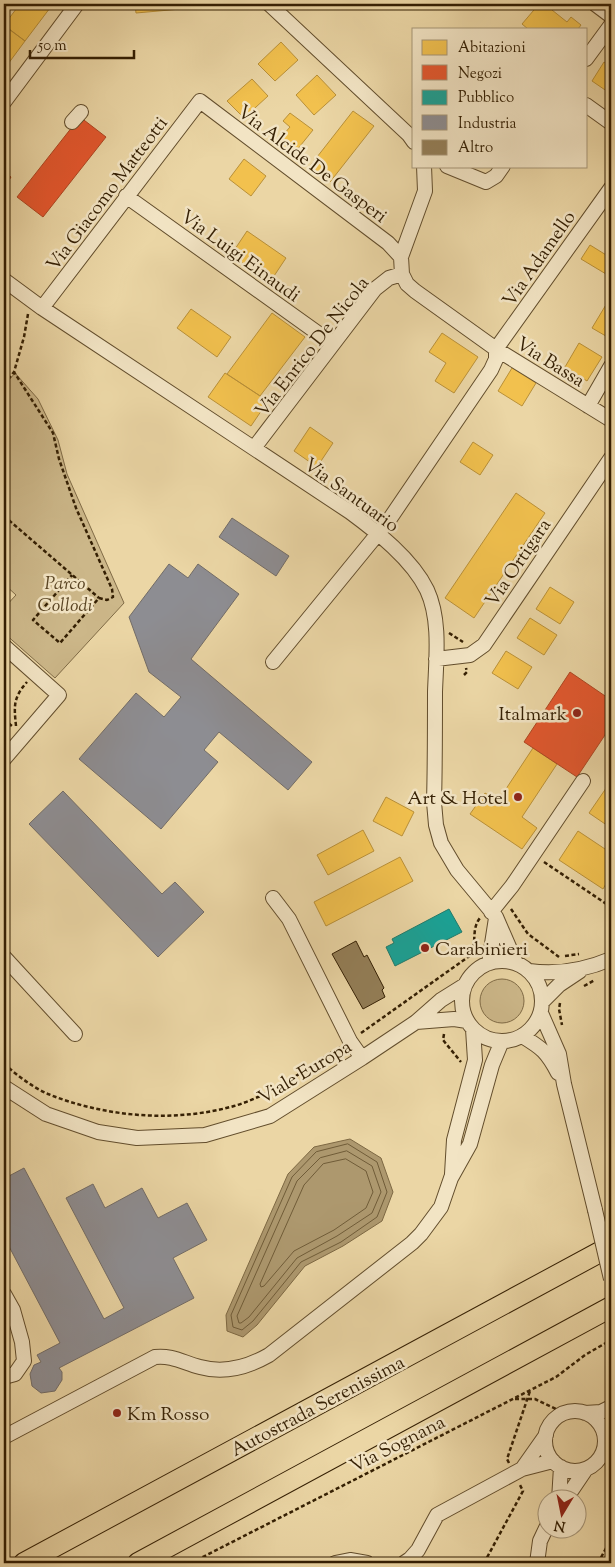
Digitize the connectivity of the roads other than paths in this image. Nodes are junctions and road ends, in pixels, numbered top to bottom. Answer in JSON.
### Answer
{"nodes":[{"id":1,"x":77,"y":4,"type":"edge"},
{"id":2,"x":269,"y":4,"type":"edge"},
{"id":3,"x":595,"y":4,"type":"edge"},
{"id":4,"x":611,"y":16,"type":"edge"},
{"id":5,"x":611,"y":25,"type":"edge"},
{"id":6,"x":588,"y":56,"type":"edge"},
{"id":7,"x":200,"y":101,"type":"joint"},
{"id":8,"x":4,"y":102,"type":"edge"},
{"id":9,"x":588,"y":106,"type":"edge"},
{"id":10,"x":611,"y":123,"type":"edge"},
{"id":11,"x":412,"y":139,"type":"edge"},
{"id":12,"x":424,"y":168,"type":"edge"},
{"id":13,"x":452,"y":168,"type":"edge"},
{"id":14,"x":502,"y":168,"type":"edge"},
{"id":15,"x":611,"y":188,"type":"edge"},
{"id":16,"x":126,"y":196,"type":"junction"},
{"id":17,"x":401,"y":257,"type":"junction"},
{"id":18,"x":402,"y":274,"type":"junction"},
{"id":19,"x":4,"y":280,"type":"edge"},
{"id":20,"x":37,"y":304,"type":"junction"},
{"id":21,"x":334,"y":344,"type":"junction"},
{"id":22,"x":496,"y":349,"type":"junction"},
{"id":23,"x":611,"y":366,"type":"edge"},
{"id":24,"x":588,"y":406,"type":"junction"},
{"id":25,"x":611,"y":420,"type":"edge"},
{"id":26,"x":254,"y":448,"type":"junction"},
{"id":27,"x":611,"y":458,"type":"edge"},
{"id":28,"x":379,"y":533,"type":"junction"},
{"id":29,"x":4,"y":646,"type":"edge"},
{"id":30,"x":436,"y":659,"type":"junction"},
{"id":31,"x":273,"y":662,"type":"dead end"},
{"id":32,"x":4,"y":758,"type":"edge"},
{"id":33,"x":583,"y":781,"type":"dead end"},
{"id":34,"x":273,"y":898,"type":"dead end"},
{"id":35,"x":494,"y":915,"type":"junction"},
{"id":36,"x":4,"y":957,"type":"edge"},
{"id":37,"x":611,"y":960,"type":"edge"},
{"id":38,"x":489,"y":963,"type":"junction"},
{"id":39,"x":516,"y":963,"type":"junction"},
{"id":40,"x":581,"y":970,"type":"junction"},
{"id":41,"x":529,"y":971,"type":"junction"},
{"id":42,"x":465,"y":985,"type":"junction"},
{"id":43,"x":542,"y":1007,"type":"junction"},
{"id":44,"x":416,"y":1022,"type":"junction"},
{"id":45,"x":470,"y":1025,"type":"junction"},
{"id":46,"x":75,"y":1034,"type":"dead end"},
{"id":47,"x":522,"y":1036,"type":"junction"},
{"id":48,"x":502,"y":1041,"type":"junction"},
{"id":49,"x":362,"y":1058,"type":"junction"},
{"id":50,"x":564,"y":1084,"type":"junction"},
{"id":51,"x":4,"y":1087,"type":"edge"},
{"id":52,"x":451,"y":1178,"type":"junction"},
{"id":53,"x":611,"y":1246,"type":"edge"},
{"id":54,"x":611,"y":1279,"type":"edge"},
{"id":55,"x":4,"y":1294,"type":"edge"},
{"id":56,"x":611,"y":1307,"type":"edge"},
{"id":57,"x":4,"y":1377,"type":"edge"},
{"id":58,"x":611,"y":1407,"type":"edge"},
{"id":59,"x":586,"y":1413,"type":"junction"},
{"id":60,"x":611,"y":1431,"type":"edge"},
{"id":61,"x":546,"y":1434,"type":"junction"},
{"id":62,"x":4,"y":1437,"type":"edge"},
{"id":63,"x":604,"y":1449,"type":"junction"},
{"id":64,"x":557,"y":1464,"type":"junction"},
{"id":65,"x":522,"y":1469,"type":"junction"},
{"id":66,"x":586,"y":1469,"type":"junction"},
{"id":67,"x":558,"y":1490,"type":"edge"},
{"id":68,"x":572,"y":1490,"type":"edge"},
{"id":69,"x":540,"y":1540,"type":"edge"},
{"id":70,"x":24,"y":1563,"type":"edge"},
{"id":71,"x":138,"y":1563,"type":"edge"},
{"id":72,"x":336,"y":1563,"type":"edge"},
{"id":73,"x":367,"y":1563,"type":"edge"},
{"id":74,"x":404,"y":1563,"type":"edge"},
{"id":75,"x":537,"y":1563,"type":"edge"}],
"edges":[{"from":1,"to":8,"type":"street"},
{"from":2,"to":11,"type":"street"},
{"from":3,"to":4,"type":"street"},
{"from":5,"to":6,"type":"street"},
{"from":7,"to":16,"type":"street","name":"Via Giacomo Matteotti"},
{"from":7,"to":17,"type":"street","name":"Via Alcide De Gasperi"},
{"from":9,"to":10,"type":"street"},
{"from":12,"to":17,"type":"street"},
{"from":13,"to":14,"type":"street"},
{"from":15,"to":22,"type":"street","name":"Via Adamello"},
{"from":16,"to":20,"type":"street","name":"Via Giacomo Matteotti"},
{"from":16,"to":21,"type":"street","name":"Via Luigi Einaudi"},
{"from":17,"to":18,"type":"street"},
{"from":18,"to":21,"type":"street","name":"Via Enrico De Nicola"},
{"from":18,"to":22,"type":"street","name":"Via Bassa"},
{"from":19,"to":20,"type":"street","name":"Via Santuario"},
{"from":20,"to":26,"type":"street","name":"Via Santuario"},
{"from":21,"to":26,"type":"street","name":"Via Enrico De Nicola"},
{"from":22,"to":24,"type":"street","name":"Via Bassa"},
{"from":22,"to":28,"type":"street","name":"Via Adamello"},
{"from":23,"to":24,"type":"street"},
{"from":24,"to":25,"type":"street","name":"Via Bassa"},
{"from":26,"to":28,"type":"street","name":"Via Santuario"},
{"from":27,"to":30,"type":"street","name":"Via Ortigara"},
{"from":28,"to":30,"type":"street","name":"Via Santuario"},
{"from":28,"to":31,"type":"street","name":"Via Adamello"},
{"from":29,"to":32,"type":"street"},
{"from":30,"to":35,"type":"street","name":"Via Santuario"},
{"from":33,"to":35,"type":"street"},
{"from":34,"to":49,"type":"street"},
{"from":35,"to":38,"type":"street"},
{"from":35,"to":39,"type":"street","name":"Via Santuario"},
{"from":36,"to":46,"type":"street"},
{"from":37,"to":40,"type":"street"},
{"from":38,"to":39,"type":"street"},
{"from":38,"to":42,"type":"street"},
{"from":39,"to":41,"type":"street"},
{"from":40,"to":41,"type":"street"},
{"from":40,"to":43,"type":"street"},
{"from":41,"to":43,"type":"street"},
{"from":42,"to":44,"type":"street","name":"Viale Europa"},
{"from":42,"to":45,"type":"street"},
{"from":43,"to":47,"type":"street"},
{"from":43,"to":50,"type":"street"},
{"from":44,"to":45,"type":"street","name":"Viale Europa"},
{"from":44,"to":49,"type":"street","name":"Viale Europa"},
{"from":45,"to":48,"type":"street"},
{"from":45,"to":52,"type":"street"},
{"from":47,"to":48,"type":"street"},
{"from":47,"to":50,"type":"street"},
{"from":48,"to":52,"type":"street"},
{"from":49,"to":51,"type":"street","name":"Viale Europa"},
{"from":50,"to":54,"type":"street","bridge":true},
{"from":52,"to":62,"type":"street"},
{"from":53,"to":70,"type":"highway","name":"Autostrada Serenissima"},
{"from":55,"to":57,"type":"street"},
{"from":56,"to":71,"type":"highway"},
{"from":58,"to":59,"type":"street"},
{"from":59,"to":61,"type":"street"},
{"from":59,"to":63,"type":"street"},
{"from":60,"to":63,"type":"street"},
{"from":61,"to":64,"type":"street"},
{"from":61,"to":65,"type":"street"},
{"from":63,"to":66,"type":"street"},
{"from":64,"to":65,"type":"street"},
{"from":64,"to":66,"type":"street"},
{"from":64,"to":67,"type":"street"},
{"from":65,"to":74,"type":"street"},
{"from":66,"to":68,"type":"street"},
{"from":69,"to":75,"type":"street"},
{"from":72,"to":73,"type":"street"}]}
